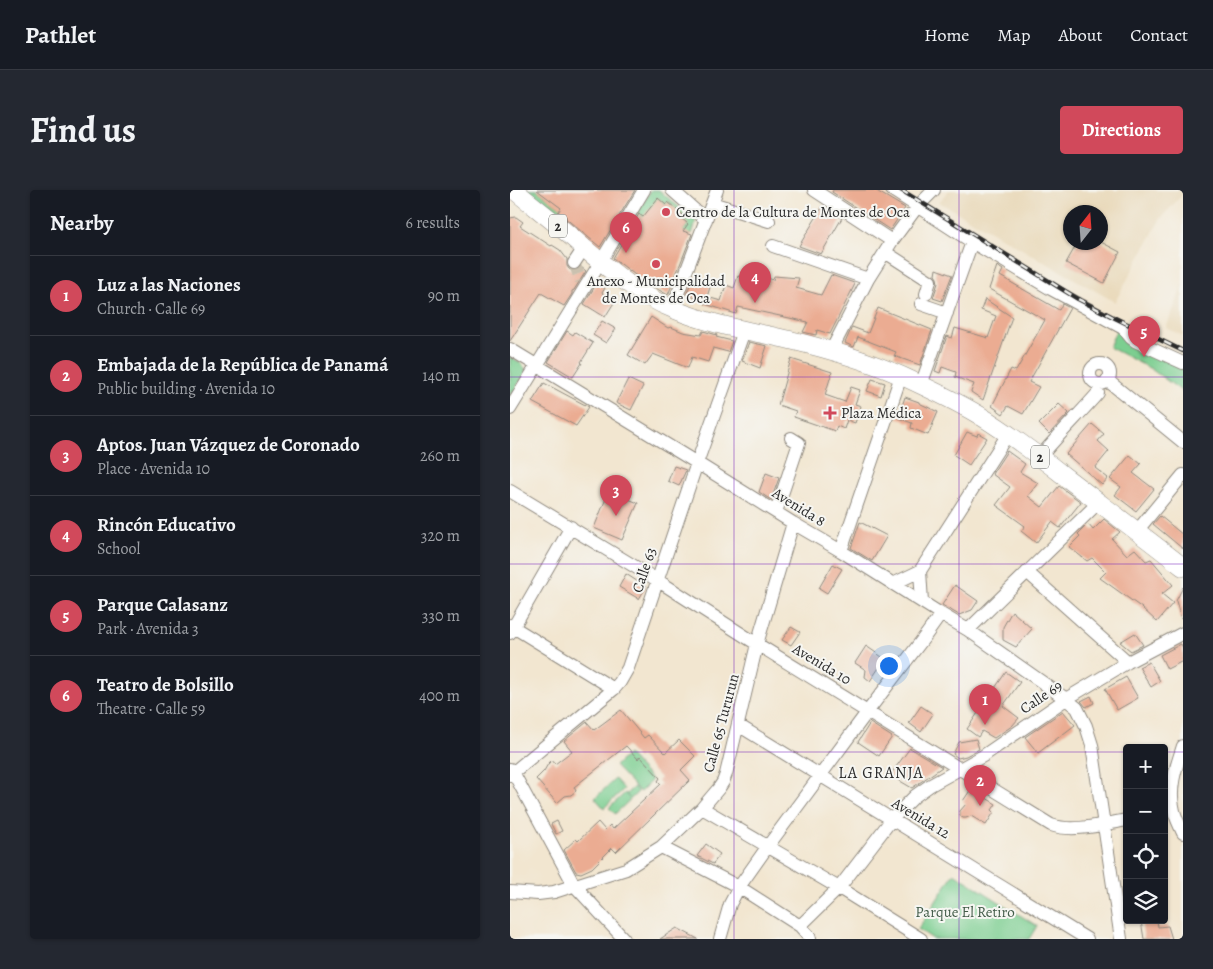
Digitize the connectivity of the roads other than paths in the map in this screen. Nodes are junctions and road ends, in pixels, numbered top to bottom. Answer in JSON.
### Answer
{"nodes":[{"id":1,"x":514,"y":190,"type":"edge"},
{"id":2,"x":644,"y":190,"type":"edge"},
{"id":3,"x":672,"y":190,"type":"edge"},
{"id":4,"x":717,"y":190,"type":"edge"},
{"id":5,"x":814,"y":190,"type":"edge"},
{"id":6,"x":892,"y":190,"type":"edge"},
{"id":7,"x":928,"y":192,"type":"edge"},
{"id":8,"x":510,"y":196,"type":"edge"},
{"id":9,"x":712,"y":203,"type":"junction"},
{"id":10,"x":917,"y":207,"type":"junction"},
{"id":11,"x":706,"y":220,"type":"junction"},
{"id":12,"x":769,"y":222,"type":"dead end"},
{"id":13,"x":972,"y":242,"type":"junction"},
{"id":14,"x":773,"y":246,"type":"dead end"},
{"id":15,"x":888,"y":246,"type":"junction"},
{"id":16,"x":584,"y":248,"type":"junction"},
{"id":17,"x":574,"y":263,"type":"dead end"},
{"id":18,"x":600,"y":263,"type":"junction"},
{"id":19,"x":868,"y":278,"type":"junction"},
{"id":20,"x":672,"y":309,"type":"junction"},
{"id":21,"x":946,"y":312,"type":"junction"},
{"id":22,"x":744,"y":331,"type":"junction"},
{"id":23,"x":510,"y":349,"type":"edge"},
{"id":24,"x":831,"y":351,"type":"junction"},
{"id":25,"x":1183,"y":363,"type":"edge"},
{"id":26,"x":537,"y":366,"type":"junction"},
{"id":27,"x":901,"y":376,"type":"junction"},
{"id":28,"x":1107,"y":380,"type":"dead end"},
{"id":29,"x":921,"y":385,"type":"junction"},
{"id":30,"x":1098,"y":393,"type":"dead end"},
{"id":31,"x":510,"y":410,"type":"edge"},
{"id":32,"x":1008,"y":434,"type":"junction"},
{"id":33,"x":791,"y":438,"type":"dead end"},
{"id":34,"x":1183,"y":442,"type":"edge"},
{"id":35,"x":1040,"y":457,"type":"junction"},
{"id":36,"x":697,"y":463,"type":"junction"},
{"id":37,"x":1183,"y":475,"type":"edge"},
{"id":38,"x":510,"y":490,"type":"edge"},
{"id":39,"x":1099,"y":502,"type":"junction"},
{"id":40,"x":776,"y":512,"type":"junction"},
{"id":41,"x":793,"y":523,"type":"junction"},
{"id":42,"x":571,"y":527,"type":"junction"},
{"id":43,"x":1137,"y":532,"type":"junction"},
{"id":44,"x":841,"y":551,"type":"junction"},
{"id":45,"x":1183,"y":567,"type":"edge"},
{"id":46,"x":920,"y":571,"type":"junction"},
{"id":47,"x":1027,"y":572,"type":"junction"},
{"id":48,"x":657,"y":580,"type":"junction"},
{"id":49,"x":893,"y":584,"type":"junction"},
{"id":50,"x":922,"y":602,"type":"junction"},
{"id":51,"x":941,"y":614,"type":"junction"},
{"id":52,"x":511,"y":628,"type":"edge"},
{"id":53,"x":968,"y":630,"type":"junction"},
{"id":54,"x":1183,"y":633,"type":"edge"},
{"id":55,"x":757,"y":644,"type":"junction"},
{"id":56,"x":1128,"y":662,"type":"junction"},
{"id":57,"x":614,"y":689,"type":"junction"},
{"id":58,"x":1066,"y":699,"type":"junction"},
{"id":59,"x":868,"y":711,"type":"junction"},
{"id":60,"x":738,"y":725,"type":"junction"},
{"id":61,"x":1183,"y":746,"type":"edge"},
{"id":62,"x":1180,"y":765,"type":"edge"},
{"id":63,"x":959,"y":769,"type":"junction"},
{"id":64,"x":511,"y":772,"type":"edge"},
{"id":65,"x":821,"y":776,"type":"junction"},
{"id":66,"x":702,"y":808,"type":"junction"},
{"id":67,"x":1169,"y":812,"type":"edge"},
{"id":68,"x":892,"y":819,"type":"junction"},
{"id":69,"x":1123,"y":821,"type":"edge"},
{"id":70,"x":1103,"y":824,"type":"junction"},
{"id":71,"x":1183,"y":833,"type":"edge"},
{"id":72,"x":768,"y":846,"type":"junction"},
{"id":73,"x":661,"y":847,"type":"junction"},
{"id":74,"x":574,"y":885,"type":"junction"},
{"id":75,"x":739,"y":887,"type":"junction"},
{"id":76,"x":839,"y":888,"type":"junction"},
{"id":77,"x":510,"y":892,"type":"edge"},
{"id":78,"x":800,"y":926,"type":"junction"},
{"id":79,"x":624,"y":939,"type":"edge"},
{"id":80,"x":720,"y":939,"type":"edge"},
{"id":81,"x":810,"y":939,"type":"edge"},
{"id":82,"x":921,"y":939,"type":"edge"},
{"id":83,"x":1087,"y":939,"type":"edge"},
{"id":84,"x":1121,"y":939,"type":"edge"}],
"edges":[{"from":1,"to":8,"type":"street"},
{"from":1,"to":16,"type":"highway","number":"2"},
{"from":2,"to":18,"type":"street"},
{"from":3,"to":11,"type":"street"},
{"from":4,"to":9,"type":"street"},
{"from":5,"to":15,"type":"street"},
{"from":6,"to":10,"type":"street"},
{"from":7,"to":10,"type":"street"},
{"from":9,"to":11,"type":"street"},
{"from":9,"to":12,"type":"street"},
{"from":10,"to":13,"type":"street"},
{"from":10,"to":15,"type":"street"},
{"from":11,"to":20,"type":"street"},
{"from":13,"to":21,"type":"street"},
{"from":13,"to":25,"type":"street"},
{"from":14,"to":19,"type":"street"},
{"from":15,"to":19,"type":"street"},
{"from":15,"to":21,"type":"street"},
{"from":16,"to":17,"type":"street"},
{"from":16,"to":18,"type":"highway","number":"2"},
{"from":18,"to":20,"type":"highway","number":"2"},
{"from":18,"to":26,"type":"street"},
{"from":19,"to":24,"type":"street"},
{"from":20,"to":22,"type":"highway","number":"2"},
{"from":21,"to":29,"type":"street"},
{"from":22,"to":24,"type":"highway","number":"2"},
{"from":22,"to":36,"type":"street","name":"Calle 63"},
{"from":23,"to":26,"type":"street","name":"Avenida 8"},
{"from":24,"to":27,"type":"highway","number":"2"},
{"from":26,"to":31,"type":"street"},
{"from":26,"to":36,"type":"street","name":"Avenida 8"},
{"from":27,"to":29,"type":"highway","number":"2"},
{"from":27,"to":44,"type":"street"},
{"from":28,"to":34,"type":"street"},
{"from":29,"to":32,"type":"highway","number":"2"},
{"from":30,"to":35,"type":"street"},
{"from":32,"to":35,"type":"highway","number":"2"},
{"from":32,"to":46,"type":"street"},
{"from":33,"to":40,"type":"street"},
{"from":35,"to":39,"type":"highway","number":"2"},
{"from":36,"to":40,"type":"street","name":"Avenida 8"},
{"from":36,"to":48,"type":"street","name":"Calle 63"},
{"from":37,"to":43,"type":"street"},
{"from":38,"to":42,"type":"street","name":"Avenida 10"},
{"from":39,"to":43,"type":"highway","number":"2"},
{"from":39,"to":47,"type":"street"},
{"from":40,"to":41,"type":"street","name":"Avenida 8"},
{"from":41,"to":44,"type":"street","name":"Avenida 8"},
{"from":41,"to":55,"type":"street","name":"Calle 65 Tururun"},
{"from":42,"to":48,"type":"street","name":"Avenida 10"},
{"from":42,"to":52,"type":"street"},
{"from":43,"to":45,"type":"highway","number":"2"},
{"from":44,"to":49,"type":"street","name":"Avenida 8"},
{"from":46,"to":49,"type":"street"},
{"from":46,"to":50,"type":"street"},
{"from":47,"to":53,"type":"street"},
{"from":47,"to":56,"type":"street"},
{"from":48,"to":55,"type":"street","name":"Avenida 10"},
{"from":48,"to":57,"type":"street","name":"Calle 63"},
{"from":49,"to":50,"type":"street","name":"Avenida 8"},
{"from":50,"to":51,"type":"street","name":"Avenida 8"},
{"from":51,"to":53,"type":"street","name":"Avenida 8"},
{"from":51,"to":59,"type":"street"},
{"from":52,"to":57,"type":"street"},
{"from":53,"to":58,"type":"street","name":"Avenida 8"},
{"from":54,"to":56,"type":"street","name":"Calle 69"},
{"from":55,"to":59,"type":"street","name":"Avenida 10"},
{"from":55,"to":60,"type":"street","name":"Calle 65 Tururun"},
{"from":56,"to":58,"type":"street","name":"Calle 69"},
{"from":57,"to":64,"type":"street","name":"Calle 63"},
{"from":58,"to":63,"type":"street","name":"Calle 69"},
{"from":58,"to":70,"type":"street","name":"Avenida 8"},
{"from":59,"to":63,"type":"street","name":"Avenida 10"},
{"from":59,"to":65,"type":"street"},
{"from":60,"to":65,"type":"street","name":"Avenida 12"},
{"from":60,"to":66,"type":"street","name":"Calle 65 Tururun"},
{"from":61,"to":62,"type":"street"},
{"from":62,"to":67,"type":"street"},
{"from":63,"to":68,"type":"street","name":"Calle 69"},
{"from":63,"to":70,"type":"street","name":"Avenida 10"},
{"from":64,"to":74,"type":"street"},
{"from":65,"to":68,"type":"street","name":"Avenida 12"},
{"from":65,"to":72,"type":"street"},
{"from":66,"to":72,"type":"street"},
{"from":66,"to":73,"type":"street","name":"Calle 65 Tururun"},
{"from":67,"to":71,"type":"street"},
{"from":68,"to":76,"type":"street","name":"Calle 69"},
{"from":68,"to":83,"type":"street","name":"Avenida 12"},
{"from":69,"to":70,"type":"street","name":"Avenida 10"},
{"from":70,"to":84,"type":"street","name":"Avenida 8"},
{"from":72,"to":75,"type":"street"},
{"from":72,"to":76,"type":"street"},
{"from":73,"to":74,"type":"street","name":"Calle 65 Tururun"},
{"from":73,"to":75,"type":"street"},
{"from":74,"to":77,"type":"street","name":"Calle 65 Tururun"},
{"from":74,"to":79,"type":"street"},
{"from":75,"to":78,"type":"street"},
{"from":75,"to":80,"type":"street"},
{"from":76,"to":78,"type":"street","name":"Calle 69"},
{"from":76,"to":82,"type":"street"},
{"from":78,"to":81,"type":"street"}]}
